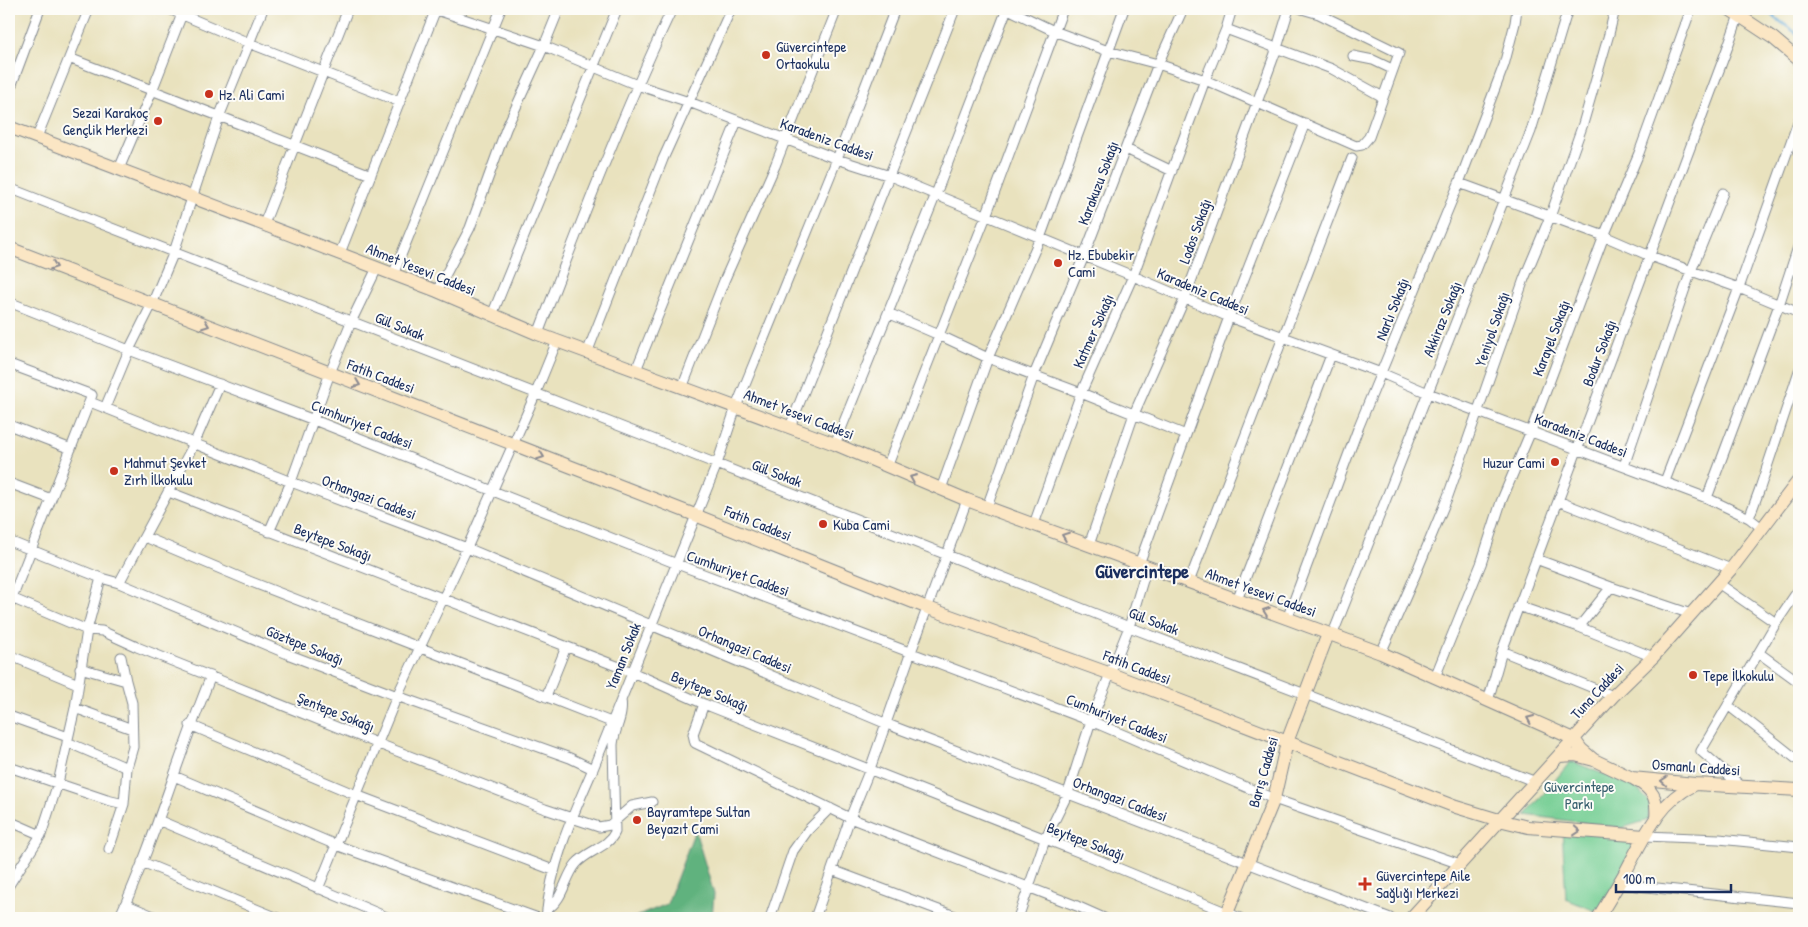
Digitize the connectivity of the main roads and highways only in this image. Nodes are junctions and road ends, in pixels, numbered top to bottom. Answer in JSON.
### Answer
{"nodes":[{"id":1,"x":1734,"y":12,"type":"edge"},
{"id":2,"x":1799,"y":60,"type":"edge"},
{"id":3,"x":10,"y":130,"type":"edge"},
{"id":4,"x":9,"y":248,"type":"edge"},
{"id":5,"x":1799,"y":480,"type":"edge"},
{"id":6,"x":1330,"y":635,"type":"junction"},
{"id":7,"x":1590,"y":722,"type":"junction"},
{"id":8,"x":1574,"y":739,"type":"junction"},
{"id":9,"x":1287,"y":742,"type":"junction"},
{"id":10,"x":1560,"y":756,"type":"junction"},
{"id":11,"x":1591,"y":758,"type":"junction"},
{"id":12,"x":1632,"y":778,"type":"junction"},
{"id":13,"x":1695,"y":784,"type":"junction"},
{"id":14,"x":1799,"y":790,"type":"edge"},
{"id":15,"x":1519,"y":800,"type":"junction"},
{"id":16,"x":1656,"y":819,"type":"junction"},
{"id":17,"x":1499,"y":820,"type":"junction"},
{"id":18,"x":1528,"y":827,"type":"junction"},
{"id":19,"x":1645,"y":836,"type":"junction"},
{"id":20,"x":1226,"y":916,"type":"edge"},
{"id":21,"x":1411,"y":918,"type":"edge"},
{"id":22,"x":1598,"y":918,"type":"edge"}],
"edges":[{"from":1,"to":2,"type":"main road"},
{"from":6,"to":3,"type":"main road","name":"Ahmet Yesevi Caddesi","one_way":true},
{"from":4,"to":9,"type":"main road","name":"Fatih Caddesi","one_way":true},
{"from":5,"to":7,"type":"main road","name":"Tuna Caddesi"},
{"from":8,"to":6,"type":"main road","name":"Ahmet Yesevi Caddesi","one_way":true},
{"from":6,"to":9,"type":"main road","name":"Barış Caddesi"},
{"from":7,"to":8,"type":"main road","name":"Tuna Caddesi"},
{"from":7,"to":11,"type":"main road"},
{"from":8,"to":10,"type":"main road","name":"Tuna Caddesi"},
{"from":8,"to":11,"type":"main road"},
{"from":9,"to":17,"type":"main road","name":"Fatih Caddesi"},
{"from":9,"to":20,"type":"main road","name":"Barış Caddesi"},
{"from":10,"to":11,"type":"main road"},
{"from":10,"to":15,"type":"main road","name":"Tuna Caddesi"},
{"from":11,"to":12,"type":"main road","name":"Osmanlı Caddesi"},
{"from":13,"to":12,"type":"main road","name":"Osmanlı Caddesi","one_way":true},
{"from":12,"to":16,"type":"main road"},
{"from":13,"to":14,"type":"main road","name":"Osmanlı Caddesi"},
{"from":13,"to":16,"type":"main road"},
{"from":15,"to":17,"type":"main road","name":"Tuna Caddesi"},
{"from":15,"to":18,"type":"main road"},
{"from":16,"to":19,"type":"main road"},
{"from":17,"to":18,"type":"main road","name":"Fatih Caddesi"},
{"from":17,"to":21,"type":"main road","name":"Tuna Caddesi"},
{"from":18,"to":19,"type":"main road","name":"Fatih Caddesi","one_way":true},
{"from":19,"to":22,"type":"main road"}]}
